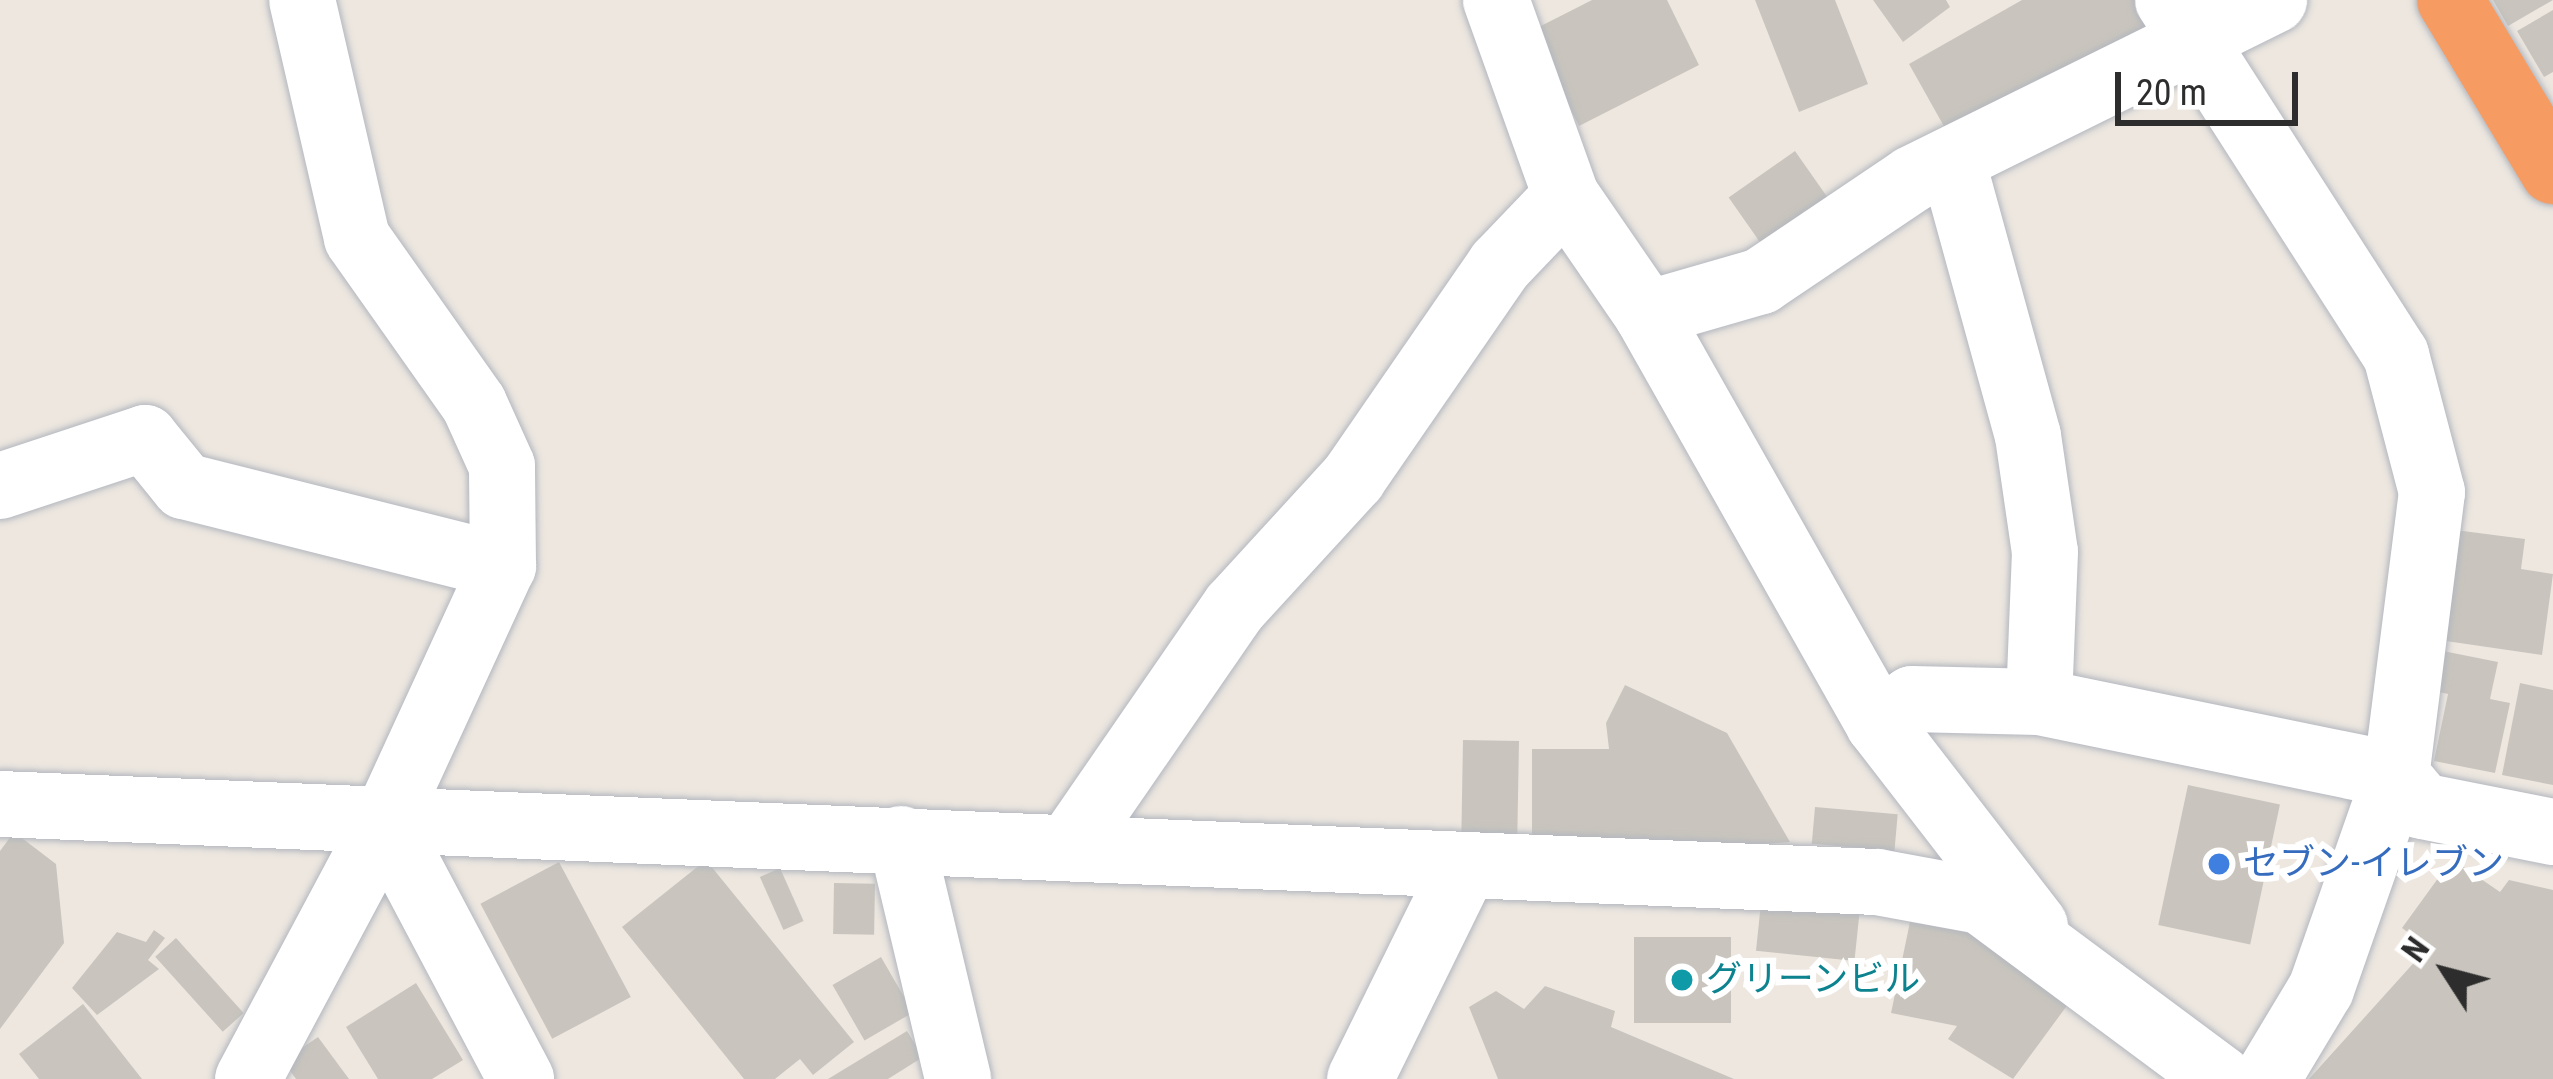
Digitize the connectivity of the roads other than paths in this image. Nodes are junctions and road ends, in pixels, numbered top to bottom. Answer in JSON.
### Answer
{"nodes":[{"id":1,"x":302,"y":0,"type":"edge"},
{"id":2,"x":1496,"y":0,"type":"edge"},
{"id":3,"x":2274,"y":0,"type":"edge"},
{"id":4,"x":2450,"y":0,"type":"edge"},
{"id":5,"x":2183,"y":23,"type":"edge"},
{"id":6,"x":1952,"y":160,"type":"junction"},
{"id":7,"x":2553,"y":171,"type":"edge"},
{"id":8,"x":1566,"y":196,"type":"junction"},
{"id":9,"x":1647,"y":314,"type":"junction"},
{"id":10,"x":0,"y":486,"type":"edge"},
{"id":11,"x":502,"y":566,"type":"junction"},
{"id":12,"x":2038,"y":702,"type":"junction"},
{"id":13,"x":1879,"y":724,"type":"junction"},
{"id":14,"x":2396,"y":775,"type":"junction"},
{"id":15,"x":0,"y":804,"type":"edge"},
{"id":16,"x":386,"y":822,"type":"junction"},
{"id":17,"x":2553,"y":832,"type":"edge"},
{"id":18,"x":901,"y":839,"type":"junction"},
{"id":19,"x":1072,"y":843,"type":"junction"},
{"id":20,"x":1464,"y":868,"type":"junction"},
{"id":21,"x":2051,"y":948,"type":"junction"},
{"id":22,"x":248,"y":1079,"type":"edge"},
{"id":23,"x":521,"y":1079,"type":"edge"},
{"id":24,"x":958,"y":1079,"type":"edge"},
{"id":25,"x":1360,"y":1079,"type":"edge"},
{"id":26,"x":2221,"y":1079,"type":"edge"},
{"id":27,"x":2267,"y":1079,"type":"edge"}],
"edges":[{"from":1,"to":11,"type":"street"},
{"from":2,"to":8,"type":"street"},
{"from":3,"to":5,"type":"street"},
{"from":4,"to":7,"type":"highway"},
{"from":5,"to":6,"type":"street"},
{"from":5,"to":14,"type":"street"},
{"from":6,"to":9,"type":"street"},
{"from":6,"to":12,"type":"street"},
{"from":8,"to":9,"type":"street"},
{"from":8,"to":19,"type":"street"},
{"from":9,"to":13,"type":"street"},
{"from":10,"to":11,"type":"street"},
{"from":11,"to":16,"type":"street"},
{"from":12,"to":13,"type":"street"},
{"from":12,"to":14,"type":"street"},
{"from":13,"to":21,"type":"street"},
{"from":14,"to":17,"type":"street"},
{"from":14,"to":27,"type":"street"},
{"from":15,"to":16,"type":"street"},
{"from":16,"to":18,"type":"street"},
{"from":16,"to":22,"type":"street"},
{"from":16,"to":23,"type":"street"},
{"from":18,"to":19,"type":"street"},
{"from":18,"to":24,"type":"street"},
{"from":19,"to":20,"type":"street"},
{"from":20,"to":21,"type":"street"},
{"from":20,"to":25,"type":"street"},
{"from":21,"to":26,"type":"street"}]}
